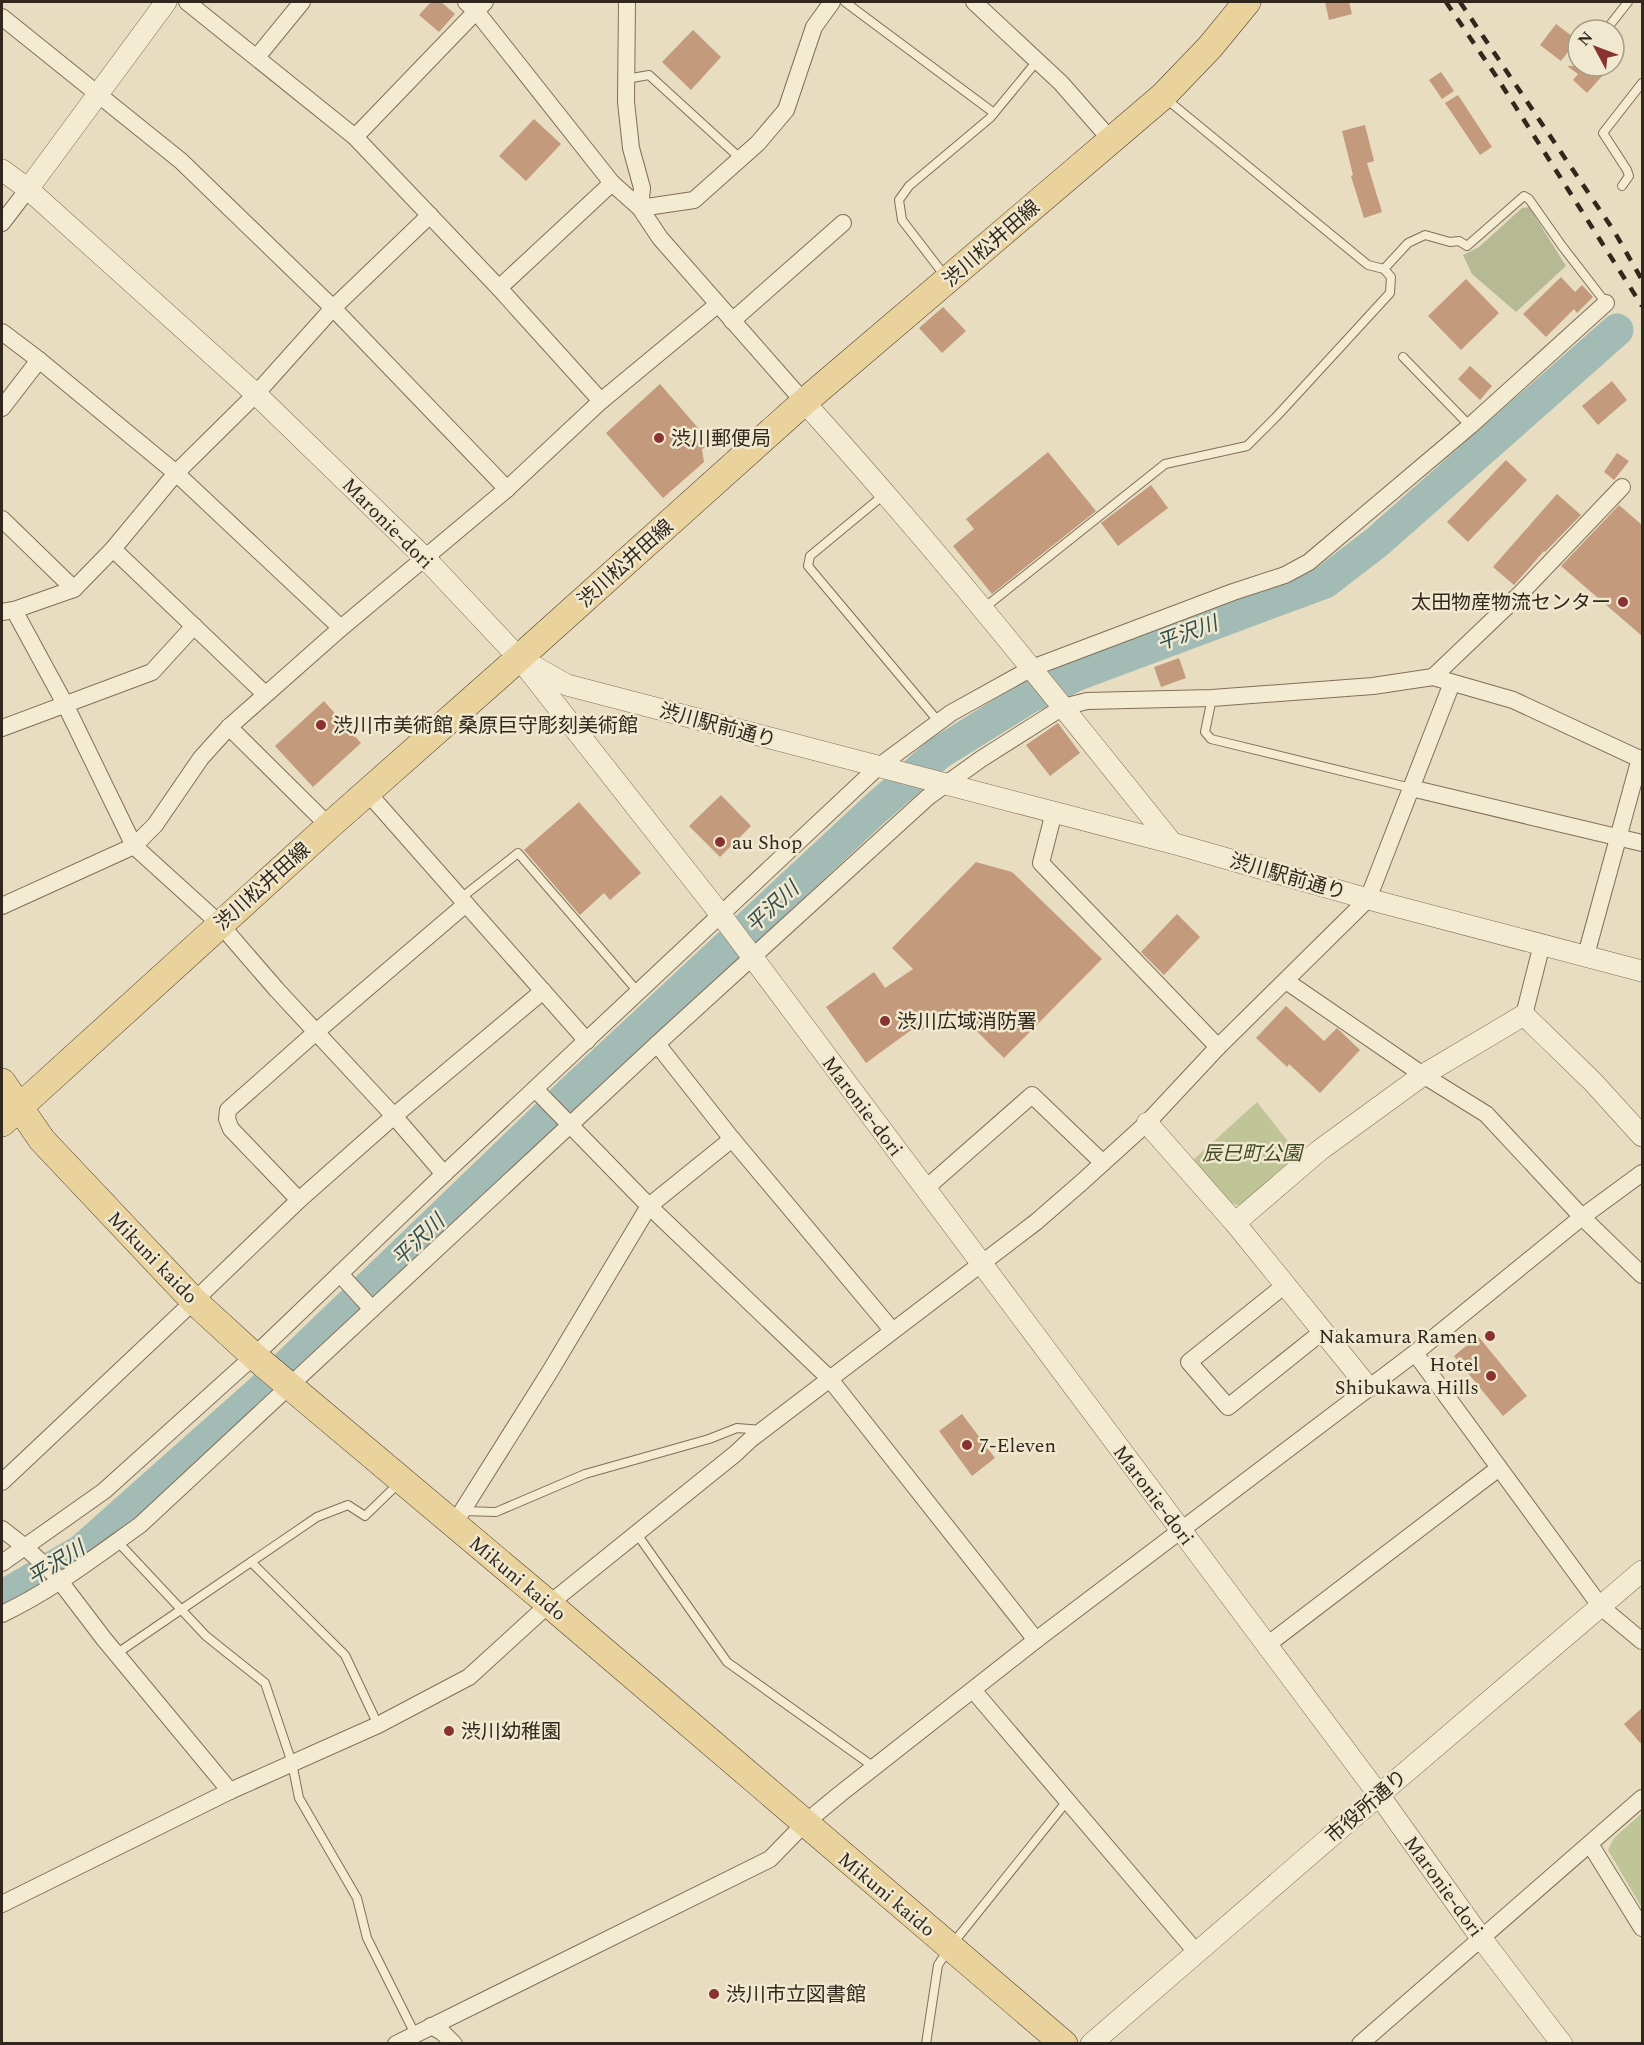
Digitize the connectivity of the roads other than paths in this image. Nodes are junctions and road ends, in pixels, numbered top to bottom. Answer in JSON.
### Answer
{"nodes":[{"id":1,"x":166,"y":2,"type":"edge"},
{"id":2,"x":187,"y":2,"type":"edge"},
{"id":3,"x":302,"y":2,"type":"edge"},
{"id":4,"x":627,"y":2,"type":"edge"},
{"id":5,"x":832,"y":2,"type":"edge"},
{"id":6,"x":845,"y":2,"type":"edge"},
{"id":7,"x":975,"y":2,"type":"edge"},
{"id":8,"x":1247,"y":2,"type":"edge"},
{"id":9,"x":1628,"y":2,"type":"edge"},
{"id":10,"x":476,"y":5,"type":"edge"},
{"id":11,"x":2,"y":17,"type":"edge"},
{"id":12,"x":1615,"y":18,"type":"edge"},
{"id":13,"x":257,"y":57,"type":"junction"},
{"id":14,"x":1037,"y":61,"type":"junction"},
{"id":15,"x":626,"y":79,"type":"junction"},
{"id":16,"x":1642,"y":83,"type":"edge"},
{"id":17,"x":97,"y":95,"type":"junction"},
{"id":18,"x":1163,"y":96,"type":"junction"},
{"id":19,"x":994,"y":113,"type":"junction"},
{"id":20,"x":355,"y":136,"type":"junction"},
{"id":21,"x":1110,"y":139,"type":"junction"},
{"id":22,"x":741,"y":159,"type":"junction"},
{"id":23,"x":2,"y":170,"type":"edge"},
{"id":24,"x":612,"y":183,"type":"junction"},
{"id":25,"x":1622,"y":186,"type":"dead end"},
{"id":26,"x":28,"y":189,"type":"junction"},
{"id":27,"x":640,"y":208,"type":"junction"},
{"id":28,"x":430,"y":214,"type":"junction"},
{"id":29,"x":2,"y":223,"type":"edge"},
{"id":30,"x":843,"y":223,"type":"dead end"},
{"id":31,"x":1384,"y":269,"type":"junction"},
{"id":32,"x":948,"y":280,"type":"junction"},
{"id":33,"x":499,"y":288,"type":"junction"},
{"id":34,"x":1606,"y":303,"type":"joint"},
{"id":35,"x":717,"y":304,"type":"junction"},
{"id":36,"x":333,"y":308,"type":"junction"},
{"id":37,"x":732,"y":321,"type":"junction"},
{"id":38,"x":2,"y":332,"type":"edge"},
{"id":39,"x":1403,"y":357,"type":"dead end"},
{"id":40,"x":39,"y":360,"type":"junction"},
{"id":41,"x":256,"y":394,"type":"junction"},
{"id":42,"x":601,"y":400,"type":"junction"},
{"id":43,"x":804,"y":402,"type":"junction"},
{"id":44,"x":2,"y":408,"type":"edge"},
{"id":45,"x":1470,"y":426,"type":"junction"},
{"id":46,"x":176,"y":473,"type":"junction"},
{"id":47,"x":1622,"y":487,"type":"dead end"},
{"id":48,"x":507,"y":489,"type":"junction"},
{"id":49,"x":886,"y":493,"type":"junction"},
{"id":50,"x":2,"y":519,"type":"edge"},
{"id":51,"x":113,"y":549,"type":"junction"},
{"id":52,"x":424,"y":558,"type":"junction"},
{"id":53,"x":74,"y":589,"type":"junction"},
{"id":54,"x":984,"y":608,"type":"junction"},
{"id":55,"x":8,"y":611,"type":"edge"},
{"id":56,"x":194,"y":626,"type":"junction"},
{"id":57,"x":341,"y":628,"type":"junction"},
{"id":58,"x":519,"y":658,"type":"junction"},
{"id":59,"x":1034,"y":670,"type":"junction"},
{"id":60,"x":1432,"y":677,"type":"junction"},
{"id":61,"x":1452,"y":683,"type":"junction"},
{"id":62,"x":265,"y":694,"type":"junction"},
{"id":63,"x":1212,"y":698,"type":"junction"},
{"id":64,"x":65,"y":704,"type":"junction"},
{"id":65,"x":1061,"y":704,"type":"junction"},
{"id":66,"x":939,"y":721,"type":"junction"},
{"id":67,"x":229,"y":726,"type":"junction"},
{"id":68,"x":2,"y":728,"type":"edge"},
{"id":69,"x":1641,"y":759,"type":"edge"},
{"id":70,"x":883,"y":768,"type":"junction"},
{"id":71,"x":939,"y":783,"type":"junction"},
{"id":72,"x":1411,"y":788,"type":"junction"},
{"id":73,"x":368,"y":793,"type":"junction"},
{"id":74,"x":1054,"y":812,"type":"junction"},
{"id":75,"x":329,"y":826,"type":"junction"},
{"id":76,"x":1618,"y":838,"type":"junction"},
{"id":77,"x":1173,"y":843,"type":"junction"},
{"id":78,"x":1642,"y":843,"type":"edge"},
{"id":79,"x":134,"y":846,"type":"junction"},
{"id":80,"x":1368,"y":899,"type":"junction"},
{"id":81,"x":464,"y":901,"type":"junction"},
{"id":82,"x":2,"y":906,"type":"edge"},
{"id":83,"x":723,"y":918,"type":"junction"},
{"id":84,"x":220,"y":924,"type":"junction"},
{"id":85,"x":1542,"y":944,"type":"junction"},
{"id":86,"x":748,"y":952,"type":"junction"},
{"id":87,"x":1586,"y":955,"type":"junction"},
{"id":88,"x":1642,"y":971,"type":"edge"},
{"id":89,"x":1286,"y":981,"type":"junction"},
{"id":90,"x":543,"y":991,"type":"junction"},
{"id":91,"x":639,"y":993,"type":"junction"},
{"id":92,"x":1524,"y":1015,"type":"junction"},
{"id":93,"x":316,"y":1032,"type":"junction"},
{"id":94,"x":587,"y":1041,"type":"junction"},
{"id":95,"x":657,"y":1044,"type":"junction"},
{"id":96,"x":1218,"y":1047,"type":"junction"},
{"id":97,"x":1423,"y":1075,"type":"junction"},
{"id":98,"x":2,"y":1082,"type":"edge"},
{"id":99,"x":540,"y":1094,"type":"junction"},
{"id":100,"x":10,"y":1116,"type":"edge"},
{"id":101,"x":394,"y":1116,"type":"junction"},
{"id":102,"x":568,"y":1122,"type":"junction"},
{"id":103,"x":1147,"y":1123,"type":"junction"},
{"id":104,"x":1642,"y":1136,"type":"edge"},
{"id":105,"x":732,"y":1139,"type":"junction"},
{"id":106,"x":1103,"y":1163,"type":"junction"},
{"id":107,"x":1642,"y":1173,"type":"edge"},
{"id":108,"x":444,"y":1174,"type":"junction"},
{"id":109,"x":925,"y":1189,"type":"junction"},
{"id":110,"x":299,"y":1200,"type":"junction"},
{"id":111,"x":649,"y":1206,"type":"junction"},
{"id":112,"x":1582,"y":1217,"type":"junction"},
{"id":113,"x":1235,"y":1223,"type":"junction"},
{"id":114,"x":981,"y":1264,"type":"junction"},
{"id":115,"x":340,"y":1275,"type":"junction"},
{"id":116,"x":1642,"y":1275,"type":"edge"},
{"id":117,"x":1285,"y":1285,"type":"junction"},
{"id":118,"x":194,"y":1301,"type":"junction"},
{"id":119,"x":371,"y":1309,"type":"junction"},
{"id":120,"x":892,"y":1330,"type":"junction"},
{"id":121,"x":1323,"y":1331,"type":"junction"},
{"id":122,"x":1415,"y":1353,"type":"junction"},
{"id":123,"x":259,"y":1361,"type":"junction"},
{"id":124,"x":829,"y":1378,"type":"junction"},
{"id":125,"x":287,"y":1385,"type":"junction"},
{"id":126,"x":1368,"y":1387,"type":"junction"},
{"id":127,"x":763,"y":1430,"type":"junction"},
{"id":128,"x":1498,"y":1468,"type":"junction"},
{"id":129,"x":401,"y":1480,"type":"junction"},
{"id":130,"x":2,"y":1482,"type":"edge"},
{"id":131,"x":457,"y":1518,"type":"junction"},
{"id":132,"x":2,"y":1529,"type":"edge"},
{"id":133,"x":1181,"y":1530,"type":"junction"},
{"id":134,"x":637,"y":1534,"type":"junction"},
{"id":135,"x":117,"y":1541,"type":"junction"},
{"id":136,"x":30,"y":1551,"type":"junction"},
{"id":137,"x":251,"y":1562,"type":"junction"},
{"id":138,"x":2,"y":1563,"type":"edge"},
{"id":139,"x":1642,"y":1570,"type":"edge"},
{"id":140,"x":58,"y":1579,"type":"junction"},
{"id":141,"x":549,"y":1604,"type":"junction"},
{"id":142,"x":1601,"y":1607,"type":"junction"},
{"id":143,"x":182,"y":1609,"type":"junction"},
{"id":144,"x":2,"y":1614,"type":"edge"},
{"id":145,"x":1036,"y":1640,"type":"junction"},
{"id":146,"x":1642,"y":1641,"type":"edge"},
{"id":147,"x":1267,"y":1646,"type":"junction"},
{"id":148,"x":116,"y":1654,"type":"junction"},
{"id":149,"x":973,"y":1690,"type":"junction"},
{"id":150,"x":378,"y":1725,"type":"junction"},
{"id":151,"x":292,"y":1763,"type":"junction"},
{"id":152,"x":874,"y":1767,"type":"junction"},
{"id":153,"x":230,"y":1791,"type":"junction"},
{"id":154,"x":1379,"y":1795,"type":"junction"},
{"id":155,"x":1642,"y":1798,"type":"edge"},
{"id":156,"x":1067,"y":1801,"type":"junction"},
{"id":157,"x":805,"y":1823,"type":"junction"},
{"id":158,"x":1590,"y":1844,"type":"junction"},
{"id":159,"x":2,"y":1904,"type":"edge"},
{"id":160,"x":1642,"y":1928,"type":"edge"},
{"id":161,"x":1481,"y":1938,"type":"junction"},
{"id":162,"x":950,"y":1947,"type":"junction"},
{"id":163,"x":1197,"y":1953,"type":"junction"},
{"id":164,"x":430,"y":2026,"type":"junction"},
{"id":165,"x":415,"y":2034,"type":"junction"},
{"id":166,"x":1369,"y":2041,"type":"edge"},
{"id":167,"x":396,"y":2043,"type":"edge"},
{"id":168,"x":454,"y":2043,"type":"edge"},
{"id":169,"x":926,"y":2043,"type":"edge"},
{"id":170,"x":1064,"y":2043,"type":"edge"},
{"id":171,"x":1091,"y":2043,"type":"edge"},
{"id":172,"x":1562,"y":2043,"type":"edge"}],
"edges":[{"from":1,"to":17,"type":"street"},
{"from":2,"to":13,"type":"street"},
{"from":3,"to":13,"type":"street"},
{"from":4,"to":15,"type":"street"},
{"from":5,"to":22,"type":"street"},
{"from":6,"to":19,"type":"lane"},
{"from":7,"to":14,"type":"street"},
{"from":8,"to":18,"type":"main road","name":"渋川松井田線"},
{"from":9,"to":12,"type":"lane"},
{"from":10,"to":20,"type":"street"},
{"from":10,"to":24,"type":"street"},
{"from":11,"to":17,"type":"street"},
{"from":13,"to":20,"type":"street"},
{"from":14,"to":19,"type":"lane"},
{"from":14,"to":21,"type":"street"},
{"from":15,"to":22,"type":"lane"},
{"from":15,"to":27,"type":"street"},
{"from":16,"to":25,"type":"lane"},
{"from":17,"to":26,"type":"street"},
{"from":17,"to":36,"type":"street"},
{"from":18,"to":21,"type":"main road","name":"渋川松井田線"},
{"from":18,"to":31,"type":"lane"},
{"from":19,"to":32,"type":"lane"},
{"from":20,"to":28,"type":"street"},
{"from":21,"to":32,"type":"main road","name":"渋川松井田線"},
{"from":22,"to":27,"type":"street"},
{"from":23,"to":26,"type":"street","name":"Maronie-dori"},
{"from":24,"to":27,"type":"street"},
{"from":24,"to":33,"type":"street"},
{"from":26,"to":29,"type":"street"},
{"from":26,"to":41,"type":"street","name":"Maronie-dori"},
{"from":27,"to":35,"type":"street"},
{"from":28,"to":33,"type":"street"},
{"from":28,"to":36,"type":"street"},
{"from":30,"to":37,"type":"street"},
{"from":31,"to":34,"type":"lane"},
{"from":31,"to":54,"type":"lane"},
{"from":32,"to":43,"type":"main road","name":"渋川松井田線"},
{"from":33,"to":42,"type":"street"},
{"from":34,"to":45,"type":"street"},
{"from":35,"to":37,"type":"street"},
{"from":35,"to":42,"type":"street"},
{"from":36,"to":41,"type":"street"},
{"from":36,"to":48,"type":"street"},
{"from":37,"to":43,"type":"street"},
{"from":38,"to":40,"type":"street"},
{"from":39,"to":45,"type":"lane"},
{"from":40,"to":44,"type":"street"},
{"from":40,"to":46,"type":"street"},
{"from":41,"to":46,"type":"street"},
{"from":41,"to":52,"type":"street","name":"Maronie-dori"},
{"from":42,"to":48,"type":"street"},
{"from":43,"to":49,"type":"street"},
{"from":43,"to":58,"type":"main road","name":"渋川松井田線"},
{"from":45,"to":59,"type":"street"},
{"from":46,"to":51,"type":"street"},
{"from":46,"to":57,"type":"street"},
{"from":47,"to":60,"type":"street"},
{"from":48,"to":52,"type":"street"},
{"from":49,"to":54,"type":"street"},
{"from":49,"to":66,"type":"lane"},
{"from":50,"to":53,"type":"street"},
{"from":51,"to":53,"type":"street"},
{"from":51,"to":56,"type":"street"},
{"from":52,"to":57,"type":"street"},
{"from":52,"to":58,"type":"street","name":"Maronie-dori"},
{"from":53,"to":55,"type":"street"},
{"from":54,"to":59,"type":"street"},
{"from":55,"to":64,"type":"street"},
{"from":56,"to":62,"type":"street"},
{"from":56,"to":64,"type":"street"},
{"from":57,"to":62,"type":"street"},
{"from":58,"to":70,"type":"street","name":"渋川駅前通り"},
{"from":58,"to":73,"type":"main road","name":"渋川松井田線"},
{"from":58,"to":83,"type":"street","name":"Maronie-dori"},
{"from":59,"to":65,"type":"street"},
{"from":59,"to":66,"type":"street"},
{"from":60,"to":61,"type":"street"},
{"from":60,"to":63,"type":"street"},
{"from":61,"to":69,"type":"street"},
{"from":61,"to":72,"type":"street"},
{"from":62,"to":67,"type":"street"},
{"from":63,"to":65,"type":"street"},
{"from":63,"to":72,"type":"lane"},
{"from":64,"to":68,"type":"street"},
{"from":64,"to":79,"type":"street"},
{"from":65,"to":71,"type":"street"},
{"from":65,"to":77,"type":"street"},
{"from":66,"to":70,"type":"street"},
{"from":67,"to":75,"type":"street"},
{"from":67,"to":79,"type":"street"},
{"from":69,"to":76,"type":"street"},
{"from":70,"to":71,"type":"street","name":"渋川駅前通り"},
{"from":70,"to":83,"type":"street"},
{"from":71,"to":74,"type":"street","name":"渋川駅前通り"},
{"from":71,"to":86,"type":"street"},
{"from":72,"to":76,"type":"street"},
{"from":72,"to":80,"type":"street"},
{"from":73,"to":75,"type":"main road","name":"渋川松井田線"},
{"from":73,"to":81,"type":"street"},
{"from":74,"to":77,"type":"street","name":"渋川駅前通り"},
{"from":74,"to":96,"type":"street"},
{"from":75,"to":84,"type":"main road","name":"渋川松井田線"},
{"from":76,"to":78,"type":"street"},
{"from":76,"to":87,"type":"street"},
{"from":77,"to":80,"type":"street","name":"渋川駅前通り"},
{"from":79,"to":82,"type":"street"},
{"from":79,"to":84,"type":"street"},
{"from":80,"to":85,"type":"street","name":"渋川駅前通り"},
{"from":80,"to":89,"type":"street"},
{"from":81,"to":90,"type":"street"},
{"from":81,"to":91,"type":"lane"},
{"from":81,"to":93,"type":"street"},
{"from":83,"to":86,"type":"street","name":"Maronie-dori"},
{"from":83,"to":91,"type":"street"},
{"from":84,"to":93,"type":"street"},
{"from":84,"to":100,"type":"main road","name":"渋川松井田線"},
{"from":85,"to":87,"type":"street","name":"渋川駅前通り"},
{"from":85,"to":92,"type":"street"},
{"from":86,"to":95,"type":"street"},
{"from":86,"to":109,"type":"street","name":"Maronie-dori"},
{"from":87,"to":88,"type":"street","name":"渋川駅前通り"},
{"from":89,"to":96,"type":"street"},
{"from":89,"to":97,"type":"street"},
{"from":90,"to":94,"type":"street"},
{"from":90,"to":101,"type":"street"},
{"from":91,"to":94,"type":"street"},
{"from":92,"to":97,"type":"street"},
{"from":92,"to":104,"type":"street"},
{"from":93,"to":101,"type":"street"},
{"from":93,"to":110,"type":"street"},
{"from":94,"to":99,"type":"street"},
{"from":95,"to":102,"type":"street"},
{"from":95,"to":105,"type":"street"},
{"from":96,"to":103,"type":"street"},
{"from":97,"to":112,"type":"street"},
{"from":97,"to":113,"type":"street"},
{"from":98,"to":100,"type":"main road","name":"Mikuni kaido"},
{"from":99,"to":102,"type":"street"},
{"from":99,"to":108,"type":"street"},
{"from":100,"to":118,"type":"main road","name":"Mikuni kaido"},
{"from":101,"to":108,"type":"street"},
{"from":101,"to":110,"type":"street"},
{"from":102,"to":111,"type":"street"},
{"from":102,"to":119,"type":"street"},
{"from":103,"to":106,"type":"street"},
{"from":103,"to":113,"type":"street"},
{"from":105,"to":111,"type":"street"},
{"from":105,"to":120,"type":"street"},
{"from":106,"to":109,"type":"street"},
{"from":106,"to":114,"type":"street"},
{"from":107,"to":112,"type":"street"},
{"from":108,"to":115,"type":"street"},
{"from":109,"to":114,"type":"street","name":"Maronie-dori"},
{"from":110,"to":118,"type":"street"},
{"from":111,"to":124,"type":"street"},
{"from":111,"to":131,"type":"street"},
{"from":112,"to":116,"type":"street"},
{"from":112,"to":122,"type":"street"},
{"from":113,"to":117,"type":"street"},
{"from":114,"to":120,"type":"street"},
{"from":114,"to":133,"type":"street","name":"Maronie-dori"},
{"from":115,"to":119,"type":"street"},
{"from":115,"to":123,"type":"street"},
{"from":117,"to":121,"type":"street"},
{"from":117,"to":121,"type":"street"},
{"from":118,"to":123,"type":"main road","name":"Mikuni kaido"},
{"from":118,"to":130,"type":"street"},
{"from":119,"to":125,"type":"street"},
{"from":120,"to":124,"type":"street"},
{"from":121,"to":126,"type":"street"},
{"from":122,"to":126,"type":"street"},
{"from":122,"to":128,"type":"street"},
{"from":123,"to":125,"type":"main road","name":"Mikuni kaido"},
{"from":123,"to":136,"type":"street"},
{"from":124,"to":127,"type":"street"},
{"from":124,"to":145,"type":"street"},
{"from":125,"to":129,"type":"main road","name":"Mikuni kaido"},
{"from":125,"to":135,"type":"street"},
{"from":126,"to":133,"type":"street"},
{"from":127,"to":131,"type":"lane"},
{"from":127,"to":134,"type":"street"},
{"from":128,"to":142,"type":"street"},
{"from":128,"to":147,"type":"street"},
{"from":129,"to":131,"type":"main road","name":"Mikuni kaido"},
{"from":129,"to":137,"type":"lane"},
{"from":131,"to":141,"type":"main road","name":"Mikuni kaido"},
{"from":132,"to":136,"type":"street"},
{"from":133,"to":145,"type":"street"},
{"from":133,"to":147,"type":"street","name":"Maronie-dori"},
{"from":134,"to":141,"type":"street"},
{"from":134,"to":152,"type":"lane"},
{"from":135,"to":140,"type":"street"},
{"from":135,"to":143,"type":"lane"},
{"from":136,"to":138,"type":"street"},
{"from":136,"to":140,"type":"street"},
{"from":137,"to":143,"type":"lane"},
{"from":137,"to":150,"type":"lane"},
{"from":139,"to":142,"type":"street","name":"市役所通り"},
{"from":140,"to":144,"type":"street"},
{"from":140,"to":148,"type":"street"},
{"from":141,"to":150,"type":"street"},
{"from":141,"to":157,"type":"main road","name":"Mikuni kaido"},
{"from":142,"to":146,"type":"street"},
{"from":142,"to":154,"type":"street","name":"市役所通り"},
{"from":143,"to":148,"type":"lane"},
{"from":143,"to":151,"type":"lane"},
{"from":145,"to":149,"type":"street"},
{"from":147,"to":154,"type":"street","name":"Maronie-dori"},
{"from":148,"to":153,"type":"street"},
{"from":149,"to":152,"type":"street"},
{"from":149,"to":156,"type":"street"},
{"from":150,"to":151,"type":"street"},
{"from":151,"to":153,"type":"street"},
{"from":151,"to":165,"type":"lane"},
{"from":152,"to":157,"type":"street"},
{"from":153,"to":159,"type":"street"},
{"from":154,"to":161,"type":"street","name":"Maronie-dori"},
{"from":154,"to":163,"type":"street","name":"市役所通り"},
{"from":155,"to":158,"type":"street"},
{"from":156,"to":162,"type":"lane"},
{"from":156,"to":163,"type":"street"},
{"from":157,"to":162,"type":"main road","name":"Mikuni kaido"},
{"from":157,"to":164,"type":"street"},
{"from":158,"to":160,"type":"street"},
{"from":158,"to":161,"type":"street"},
{"from":161,"to":166,"type":"street"},
{"from":161,"to":172,"type":"street","name":"Maronie-dori"},
{"from":162,"to":169,"type":"lane"},
{"from":162,"to":170,"type":"main road","name":"Mikuni kaido"},
{"from":163,"to":171,"type":"street","name":"市役所通り"},
{"from":164,"to":165,"type":"street"},
{"from":164,"to":168,"type":"street"},
{"from":165,"to":167,"type":"street"}]}
